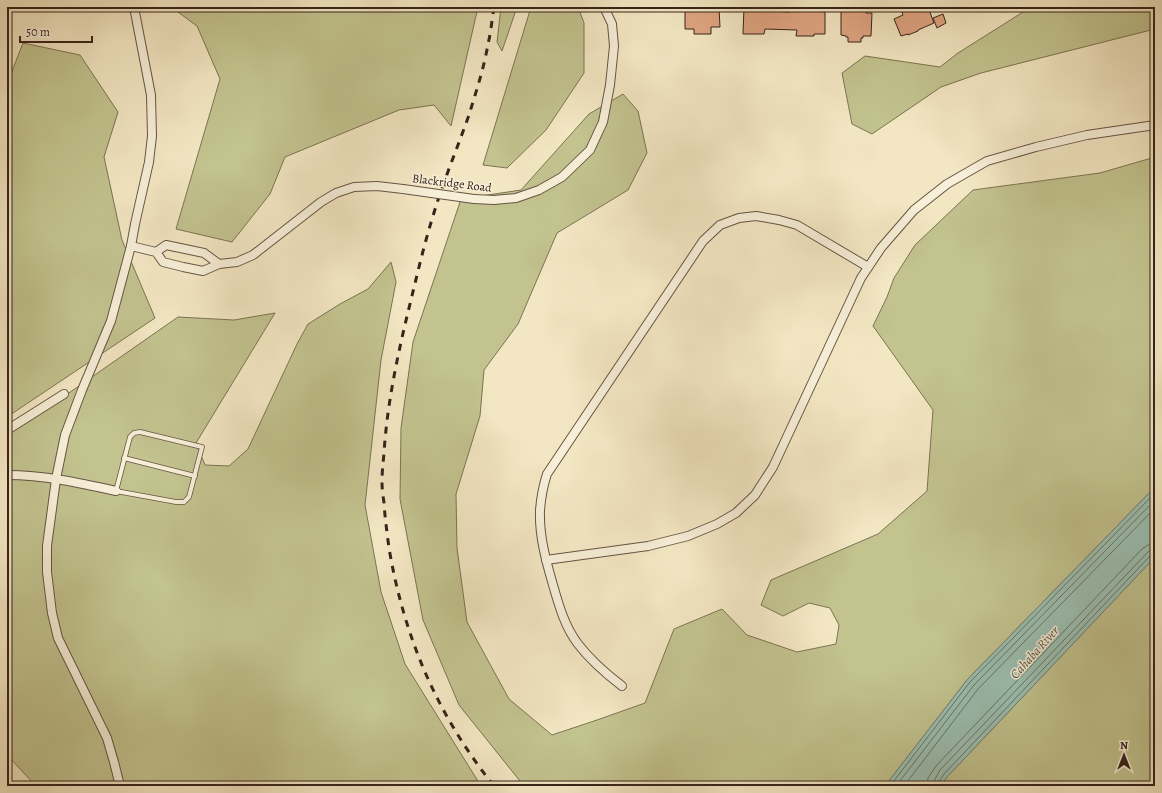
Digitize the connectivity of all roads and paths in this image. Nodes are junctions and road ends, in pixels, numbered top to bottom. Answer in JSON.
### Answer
{"nodes":[{"id":1,"x":134,"y":7,"type":"edge"},
{"id":2,"x":604,"y":7,"type":"edge"},
{"id":3,"x":1155,"y":125,"type":"edge"},
{"id":4,"x":131,"y":246,"type":"junction"},
{"id":5,"x":156,"y":252,"type":"junction"},
{"id":6,"x":219,"y":264,"type":"junction"},
{"id":7,"x":868,"y":267,"type":"junction"},
{"id":8,"x":64,"y":394,"type":"dead end"},
{"id":9,"x":7,"y":430,"type":"edge"},
{"id":10,"x":124,"y":458,"type":"junction"},
{"id":11,"x":7,"y":475,"type":"edge"},
{"id":12,"x":195,"y":476,"type":"junction"},
{"id":13,"x":56,"y":479,"type":"junction"},
{"id":14,"x":116,"y":491,"type":"junction"},
{"id":15,"x":546,"y":560,"type":"junction"},
{"id":16,"x":622,"y":686,"type":"dead end"},
{"id":17,"x":120,"y":786,"type":"edge"}],
"edges":[{"from":1,"to":4,"type":"street"},
{"from":2,"to":6,"type":"street","name":"Blackridge Road","bridge":true},
{"from":3,"to":7,"type":"street"},
{"from":4,"to":5,"type":"street","name":"Blackridge Road"},
{"from":4,"to":13,"type":"street"},
{"from":5,"to":6,"type":"street"},
{"from":5,"to":6,"type":"street","name":"Blackridge Road"},
{"from":7,"to":15,"type":"street"},
{"from":7,"to":15,"type":"street"},
{"from":8,"to":9,"type":"street"},
{"from":10,"to":12,"type":"lane"},
{"from":10,"to":12,"type":"lane"},
{"from":10,"to":14,"type":"lane"},
{"from":11,"to":13,"type":"street"},
{"from":12,"to":14,"type":"lane"},
{"from":13,"to":14,"type":"street"},
{"from":13,"to":17,"type":"street"},
{"from":15,"to":16,"type":"street"}]}
